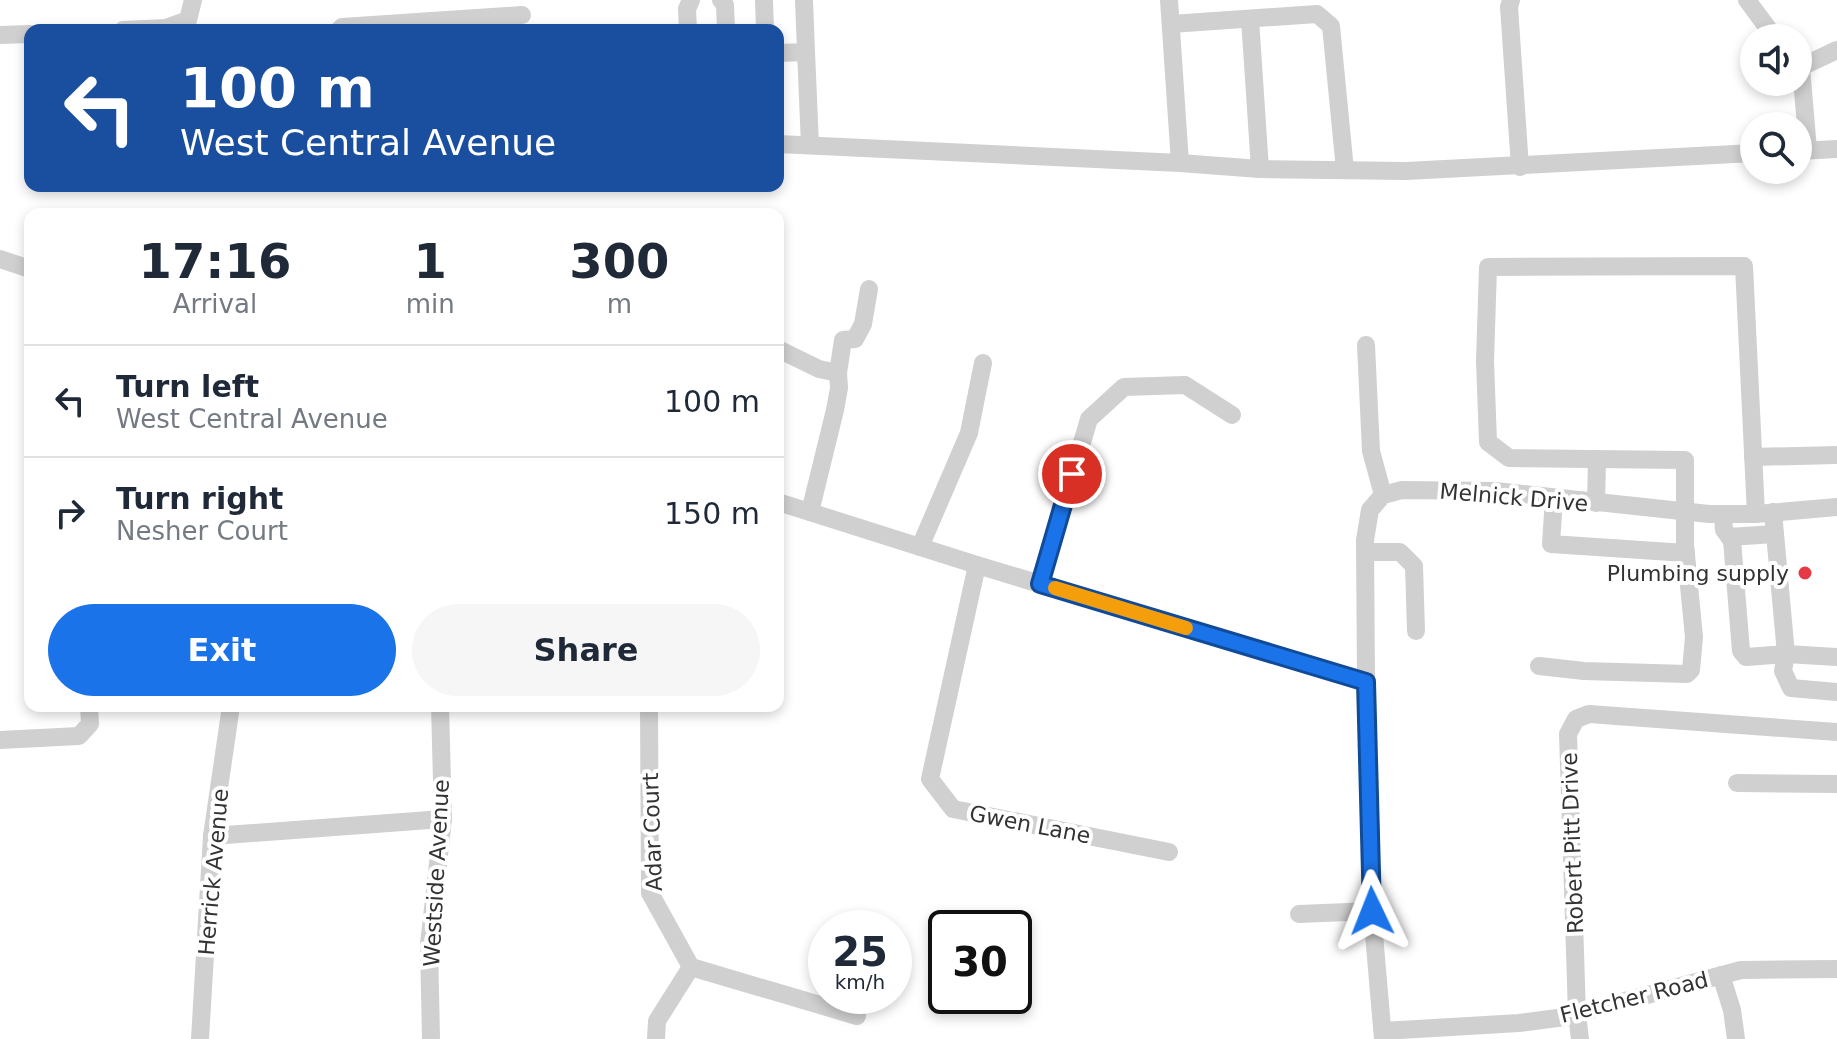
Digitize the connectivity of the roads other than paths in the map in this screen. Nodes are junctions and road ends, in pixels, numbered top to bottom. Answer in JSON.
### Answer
{"nodes":[{"id":1,"x":193,"y":0,"type":"edge"},
{"id":2,"x":691,"y":0,"type":"edge"},
{"id":3,"x":721,"y":0,"type":"edge"},
{"id":4,"x":764,"y":0,"type":"edge"},
{"id":5,"x":804,"y":0,"type":"edge"},
{"id":6,"x":1169,"y":0,"type":"edge"},
{"id":7,"x":1511,"y":0,"type":"edge"},
{"id":8,"x":1747,"y":0,"type":"edge"},
{"id":9,"x":522,"y":15,"type":"edge"},
{"id":10,"x":1250,"y":19,"type":"junction"},
{"id":11,"x":177,"y":24,"type":"edge"},
{"id":12,"x":387,"y":24,"type":"edge"},
{"id":13,"x":688,"y":24,"type":"edge"},
{"id":14,"x":726,"y":24,"type":"edge"},
{"id":15,"x":765,"y":24,"type":"edge"},
{"id":16,"x":1171,"y":24,"type":"junction"},
{"id":17,"x":1765,"y":24,"type":"edge"},
{"id":18,"x":24,"y":34,"type":"edge"},
{"id":19,"x":0,"y":35,"type":"edge"},
{"id":20,"x":1837,"y":50,"type":"edge"},
{"id":21,"x":806,"y":52,"type":"junction"},
{"id":22,"x":784,"y":53,"type":"edge"},
{"id":23,"x":1812,"y":61,"type":"edge"},
{"id":24,"x":784,"y":144,"type":"edge"},
{"id":25,"x":810,"y":145,"type":"junction"},
{"id":26,"x":1837,"y":149,"type":"edge"},
{"id":27,"x":1812,"y":150,"type":"edge"},
{"id":28,"x":1740,"y":154,"type":"edge"},
{"id":29,"x":1180,"y":163,"type":"junction"},
{"id":30,"x":1520,"y":167,"type":"junction"},
{"id":31,"x":1260,"y":169,"type":"junction"},
{"id":32,"x":1345,"y":170,"type":"junction"},
{"id":33,"x":0,"y":259,"type":"edge"},
{"id":34,"x":24,"y":267,"type":"edge"},
{"id":35,"x":869,"y":289,"type":"dead end"},
{"id":36,"x":1366,"y":345,"type":"dead end"},
{"id":37,"x":784,"y":352,"type":"edge"},
{"id":38,"x":983,"y":363,"type":"dead end"},
{"id":39,"x":838,"y":373,"type":"junction"},
{"id":40,"x":1232,"y":415,"type":"dead end"},
{"id":41,"x":1837,"y":455,"type":"edge"},
{"id":42,"x":1753,"y":457,"type":"junction"},
{"id":43,"x":1597,"y":460,"type":"junction"},
{"id":44,"x":1383,"y":495,"type":"junction"},
{"id":45,"x":1554,"y":498,"type":"junction"},
{"id":46,"x":1596,"y":503,"type":"junction"},
{"id":47,"x":784,"y":504,"type":"edge"},
{"id":48,"x":1837,"y":507,"type":"edge"},
{"id":49,"x":1685,"y":511,"type":"junction"},
{"id":50,"x":810,"y":512,"type":"junction"},
{"id":51,"x":1764,"y":513,"type":"junction"},
{"id":52,"x":1723,"y":514,"type":"junction"},
{"id":53,"x":1775,"y":534,"type":"junction"},
{"id":54,"x":1729,"y":537,"type":"junction"},
{"id":55,"x":920,"y":547,"type":"junction"},
{"id":56,"x":1365,"y":552,"type":"junction"},
{"id":57,"x":1686,"y":553,"type":"junction"},
{"id":58,"x":977,"y":565,"type":"junction"},
{"id":59,"x":1040,"y":584,"type":"junction"},
{"id":60,"x":1416,"y":631,"type":"dead end"},
{"id":61,"x":1786,"y":654,"type":"junction"},
{"id":62,"x":1837,"y":657,"type":"edge"},
{"id":63,"x":1539,"y":666,"type":"dead end"},
{"id":64,"x":1366,"y":682,"type":"junction"},
{"id":65,"x":1837,"y":692,"type":"edge"},
{"id":66,"x":89,"y":712,"type":"edge"},
{"id":67,"x":230,"y":712,"type":"edge"},
{"id":68,"x":440,"y":712,"type":"edge"},
{"id":69,"x":649,"y":712,"type":"edge"},
{"id":70,"x":1837,"y":732,"type":"edge"},
{"id":71,"x":0,"y":740,"type":"edge"},
{"id":72,"x":1737,"y":783,"type":"dead end"},
{"id":73,"x":1837,"y":784,"type":"edge"},
{"id":74,"x":443,"y":819,"type":"junction"},
{"id":75,"x":212,"y":836,"type":"junction"},
{"id":76,"x":1169,"y":852,"type":"dead end"},
{"id":77,"x":1372,"y":911,"type":"junction"},
{"id":78,"x":1299,"y":914,"type":"dead end"},
{"id":79,"x":691,"y":967,"type":"junction"},
{"id":80,"x":1837,"y":969,"type":"edge"},
{"id":81,"x":1721,"y":975,"type":"junction"},
{"id":82,"x":1577,"y":1014,"type":"junction"},
{"id":83,"x":857,"y":1016,"type":"dead end"},
{"id":84,"x":1383,"y":1035,"type":"edge"},
{"id":85,"x":200,"y":1039,"type":"edge"},
{"id":86,"x":431,"y":1039,"type":"edge"},
{"id":87,"x":656,"y":1039,"type":"edge"},
{"id":88,"x":1580,"y":1039,"type":"edge"},
{"id":89,"x":1736,"y":1039,"type":"edge"}],
"edges":[{"from":1,"to":11,"type":"street"},
{"from":2,"to":13,"type":"street"},
{"from":3,"to":14,"type":"street"},
{"from":4,"to":15,"type":"street"},
{"from":5,"to":21,"type":"street"},
{"from":6,"to":16,"type":"street"},
{"from":7,"to":30,"type":"street"},
{"from":8,"to":17,"type":"street"},
{"from":9,"to":12,"type":"street"},
{"from":10,"to":16,"type":"street"},
{"from":10,"to":31,"type":"street"},
{"from":10,"to":32,"type":"street"},
{"from":16,"to":29,"type":"street"},
{"from":18,"to":19,"type":"street"},
{"from":20,"to":23,"type":"street"},
{"from":21,"to":22,"type":"street"},
{"from":21,"to":25,"type":"street"},
{"from":24,"to":25,"type":"street"},
{"from":25,"to":29,"type":"street"},
{"from":26,"to":27,"type":"street"},
{"from":28,"to":30,"type":"street"},
{"from":29,"to":31,"type":"street"},
{"from":30,"to":32,"type":"street"},
{"from":31,"to":32,"type":"street"},
{"from":33,"to":34,"type":"street"},
{"from":35,"to":39,"type":"street"},
{"from":36,"to":44,"type":"street"},
{"from":37,"to":39,"type":"street"},
{"from":38,"to":55,"type":"street"},
{"from":39,"to":50,"type":"street"},
{"from":40,"to":59,"type":"street"},
{"from":41,"to":42,"type":"street"},
{"from":42,"to":43,"type":"street"},
{"from":42,"to":51,"type":"street"},
{"from":43,"to":46,"type":"street"},
{"from":43,"to":49,"type":"street"},
{"from":44,"to":45,"type":"street","name":"Melnick Drive"},
{"from":44,"to":56,"type":"street"},
{"from":45,"to":46,"type":"street","name":"Melnick Drive"},
{"from":45,"to":57,"type":"street"},
{"from":46,"to":49,"type":"street","name":"Melnick Drive"},
{"from":47,"to":50,"type":"street"},
{"from":48,"to":51,"type":"street","name":"Melnick Drive"},
{"from":49,"to":52,"type":"street","name":"Melnick Drive"},
{"from":49,"to":57,"type":"street"},
{"from":50,"to":55,"type":"street"},
{"from":51,"to":52,"type":"street","name":"Melnick Drive"},
{"from":51,"to":53,"type":"street"},
{"from":52,"to":54,"type":"street"},
{"from":53,"to":54,"type":"street"},
{"from":53,"to":61,"type":"street"},
{"from":54,"to":61,"type":"street"},
{"from":55,"to":58,"type":"street"},
{"from":56,"to":60,"type":"street"},
{"from":56,"to":64,"type":"street"},
{"from":57,"to":63,"type":"street"},
{"from":58,"to":59,"type":"street"},
{"from":58,"to":76,"type":"street","name":"Gwen Lane"},
{"from":59,"to":64,"type":"street"},
{"from":61,"to":62,"type":"street"},
{"from":61,"to":65,"type":"street"},
{"from":64,"to":77,"type":"street"},
{"from":66,"to":71,"type":"street"},
{"from":67,"to":75,"type":"street","name":"Herrick Avenue"},
{"from":68,"to":74,"type":"street","name":"Westside Avenue"},
{"from":69,"to":79,"type":"street","name":"Adar Court"},
{"from":70,"to":82,"type":"street","name":"Robert Pitt Drive"},
{"from":72,"to":73,"type":"street"},
{"from":74,"to":75,"type":"street"},
{"from":74,"to":86,"type":"street","name":"Westside Avenue"},
{"from":75,"to":85,"type":"street","name":"Herrick Avenue"},
{"from":77,"to":78,"type":"street"},
{"from":77,"to":84,"type":"street"},
{"from":79,"to":83,"type":"street"},
{"from":79,"to":87,"type":"street"},
{"from":80,"to":81,"type":"street","name":"Fletcher Road"},
{"from":81,"to":82,"type":"street","name":"Fletcher Road"},
{"from":81,"to":89,"type":"street"},
{"from":82,"to":84,"type":"street","name":"Fletcher Road"},
{"from":82,"to":88,"type":"street","name":"Robert Pitt Drive"}]}
